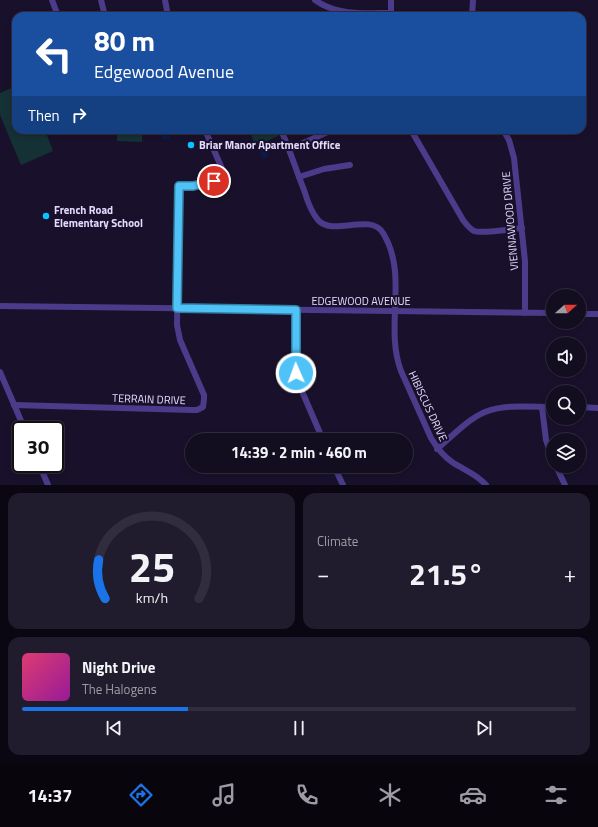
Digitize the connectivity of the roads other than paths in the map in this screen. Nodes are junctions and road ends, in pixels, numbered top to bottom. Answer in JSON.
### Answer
{"nodes":[{"id":1,"x":52,"y":0,"type":"edge"},
{"id":2,"x":102,"y":0,"type":"edge"},
{"id":3,"x":165,"y":0,"type":"edge"},
{"id":4,"x":315,"y":0,"type":"edge"},
{"id":5,"x":391,"y":0,"type":"edge"},
{"id":6,"x":473,"y":0,"type":"edge"},
{"id":7,"x":56,"y":12,"type":"edge"},
{"id":8,"x":104,"y":12,"type":"edge"},
{"id":9,"x":167,"y":12,"type":"edge"},
{"id":10,"x":358,"y":12,"type":"edge"},
{"id":11,"x":391,"y":12,"type":"edge"},
{"id":12,"x":472,"y":12,"type":"edge"},
{"id":13,"x":206,"y":134,"type":"edge"},
{"id":14,"x":283,"y":134,"type":"edge"},
{"id":15,"x":323,"y":134,"type":"edge"},
{"id":16,"x":413,"y":134,"type":"edge"},
{"id":17,"x":505,"y":134,"type":"edge"},
{"id":18,"x":290,"y":149,"type":"junction"},
{"id":19,"x":350,"y":165,"type":"dead end"},
{"id":20,"x":299,"y":177,"type":"junction"},
{"id":21,"x":522,"y":228,"type":"junction"},
{"id":22,"x":0,"y":306,"type":"edge"},
{"id":23,"x":177,"y":308,"type":"junction"},
{"id":24,"x":296,"y":310,"type":"junction"},
{"id":25,"x":395,"y":310,"type":"junction"},
{"id":26,"x":525,"y":313,"type":"junction"},
{"id":27,"x":546,"y":313,"type":"edge"},
{"id":28,"x":586,"y":314,"type":"edge"},
{"id":29,"x":598,"y":314,"type":"edge"},
{"id":30,"x":0,"y":372,"type":"edge"},
{"id":31,"x":14,"y":405,"type":"junction"},
{"id":32,"x":542,"y":407,"type":"junction"},
{"id":33,"x":546,"y":407,"type":"edge"},
{"id":34,"x":586,"y":407,"type":"edge"},
{"id":35,"x":598,"y":408,"type":"edge"},
{"id":36,"x":21,"y":421,"type":"edge"},
{"id":37,"x":320,"y":433,"type":"edge"},
{"id":38,"x":546,"y":440,"type":"edge"},
{"id":39,"x":437,"y":448,"type":"junction"},
{"id":40,"x":43,"y":473,"type":"edge"},
{"id":41,"x":337,"y":473,"type":"edge"},
{"id":42,"x":559,"y":473,"type":"edge"},
{"id":43,"x":48,"y":485,"type":"edge"},
{"id":44,"x":343,"y":485,"type":"edge"},
{"id":45,"x":486,"y":485,"type":"edge"},
{"id":46,"x":565,"y":485,"type":"edge"}],
"edges":[{"from":1,"to":7,"type":"street"},
{"from":2,"to":8,"type":"street"},
{"from":3,"to":9,"type":"street"},
{"from":4,"to":10,"type":"street"},
{"from":5,"to":11,"type":"street"},
{"from":6,"to":12,"type":"street"},
{"from":13,"to":23,"type":"street"},
{"from":14,"to":18,"type":"street"},
{"from":15,"to":18,"type":"street"},
{"from":16,"to":21,"type":"street"},
{"from":17,"to":21,"type":"street","name":"VIENNAWOOD DRIVE"},
{"from":18,"to":20,"type":"street"},
{"from":19,"to":20,"type":"street"},
{"from":20,"to":25,"type":"street","name":"HIBISCUS DRIVE"},
{"from":21,"to":26,"type":"street","name":"VIENNAWOOD DRIVE"},
{"from":22,"to":23,"type":"street","name":"EDGEWOOD AVENUE"},
{"from":23,"to":24,"type":"street","name":"EDGEWOOD AVENUE"},
{"from":23,"to":31,"type":"street","name":"TERRAIN DRIVE"},
{"from":24,"to":25,"type":"street","name":"EDGEWOOD AVENUE"},
{"from":24,"to":37,"type":"street"},
{"from":25,"to":26,"type":"street","name":"EDGEWOOD AVENUE"},
{"from":25,"to":39,"type":"street","name":"HIBISCUS DRIVE"},
{"from":26,"to":27,"type":"street","name":"EDGEWOOD AVENUE"},
{"from":28,"to":29,"type":"street"},
{"from":30,"to":31,"type":"street"},
{"from":31,"to":36,"type":"street"},
{"from":32,"to":33,"type":"street"},
{"from":32,"to":38,"type":"street"},
{"from":32,"to":39,"type":"street"},
{"from":34,"to":35,"type":"street"},
{"from":39,"to":45,"type":"street","name":"HIBISCUS DRIVE"},
{"from":40,"to":43,"type":"street"},
{"from":41,"to":44,"type":"street"},
{"from":42,"to":46,"type":"street"}]}
